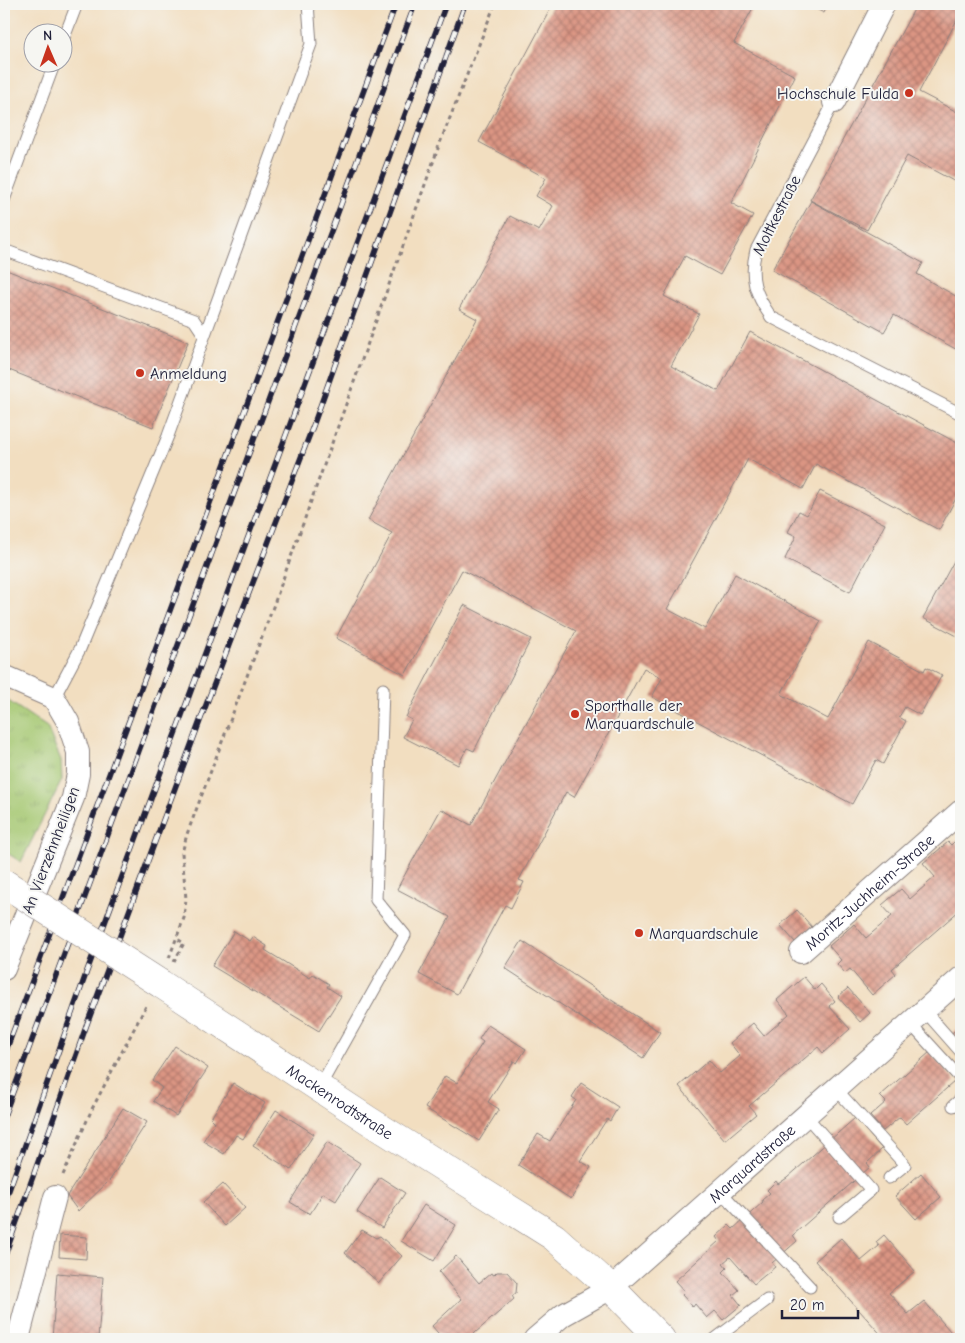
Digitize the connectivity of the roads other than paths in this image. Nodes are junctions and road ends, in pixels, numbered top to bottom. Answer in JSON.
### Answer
{"nodes":[{"id":1,"x":77,"y":4,"type":"edge"},
{"id":2,"x":308,"y":4,"type":"edge"},
{"id":3,"x":884,"y":4,"type":"edge"},
{"id":4,"x":70,"y":22,"type":"edge"},
{"id":5,"x":51,"y":72,"type":"edge"},
{"id":6,"x":834,"y":102,"type":"joint"},
{"id":7,"x":4,"y":200,"type":"edge"},
{"id":8,"x":4,"y":250,"type":"edge"},
{"id":9,"x":204,"y":335,"type":"junction"},
{"id":10,"x":961,"y":414,"type":"edge"},
{"id":11,"x":4,"y":676,"type":"edge"},
{"id":12,"x":383,"y":689,"type":"dead end"},
{"id":13,"x":54,"y":698,"type":"junction"},
{"id":14,"x":961,"y":811,"type":"edge"},
{"id":15,"x":4,"y":883,"type":"edge"},
{"id":16,"x":802,"y":952,"type":"dead end"},
{"id":17,"x":4,"y":969,"type":"edge"},
{"id":18,"x":961,"y":978,"type":"edge"},
{"id":19,"x":917,"y":1017,"type":"junction"},
{"id":20,"x":961,"y":1052,"type":"edge"},
{"id":21,"x":961,"y":1079,"type":"edge"},
{"id":22,"x":319,"y":1088,"type":"junction"},
{"id":23,"x":836,"y":1089,"type":"junction"},
{"id":24,"x":806,"y":1116,"type":"junction"},
{"id":25,"x":890,"y":1178,"type":"dead end"},
{"id":26,"x":721,"y":1192,"type":"junction"},
{"id":27,"x":55,"y":1197,"type":"road end"},
{"id":28,"x":839,"y":1217,"type":"dead end"},
{"id":29,"x":810,"y":1287,"type":"dead end"},
{"id":30,"x":611,"y":1288,"type":"junction"},
{"id":31,"x":768,"y":1300,"type":"dead end"},
{"id":32,"x":18,"y":1339,"type":"edge"},
{"id":33,"x":535,"y":1339,"type":"edge"},
{"id":34,"x":661,"y":1339,"type":"edge"},
{"id":35,"x":715,"y":1339,"type":"edge"}],
"edges":[{"from":1,"to":4,"type":"lane"},
{"from":2,"to":9,"type":"lane"},
{"from":3,"to":6,"type":"street","name":"Moltkestraße"},
{"from":5,"to":7,"type":"lane"},
{"from":6,"to":10,"type":"lane","name":"Moltkestraße"},
{"from":8,"to":9,"type":"lane"},
{"from":9,"to":13,"type":"lane"},
{"from":11,"to":13,"type":"street"},
{"from":12,"to":22,"type":"lane"},
{"from":13,"to":17,"type":"street","name":"An Vierzehnheiligen"},
{"from":14,"to":16,"type":"street","name":"Moritz-Juchheim-Straße"},
{"from":15,"to":22,"type":"street","name":"Mackenrodtstraße","bridge":true},
{"from":18,"to":19,"type":"street","name":"Marquardstraße"},
{"from":19,"to":20,"type":"lane"},
{"from":19,"to":21,"type":"lane"},
{"from":19,"to":23,"type":"street","name":"Marquardstraße"},
{"from":22,"to":30,"type":"street","name":"Mackenrodtstraße"},
{"from":23,"to":24,"type":"street","name":"Marquardstraße"},
{"from":23,"to":25,"type":"lane"},
{"from":24,"to":26,"type":"street","name":"Marquardstraße"},
{"from":24,"to":28,"type":"lane"},
{"from":26,"to":29,"type":"lane"},
{"from":26,"to":30,"type":"street","name":"Marquardstraße"},
{"from":27,"to":32,"type":"street"},
{"from":30,"to":33,"type":"street","name":"Marquardstraße"},
{"from":30,"to":34,"type":"street","name":"Mackenrodtstraße"},
{"from":31,"to":35,"type":"lane"}]}
